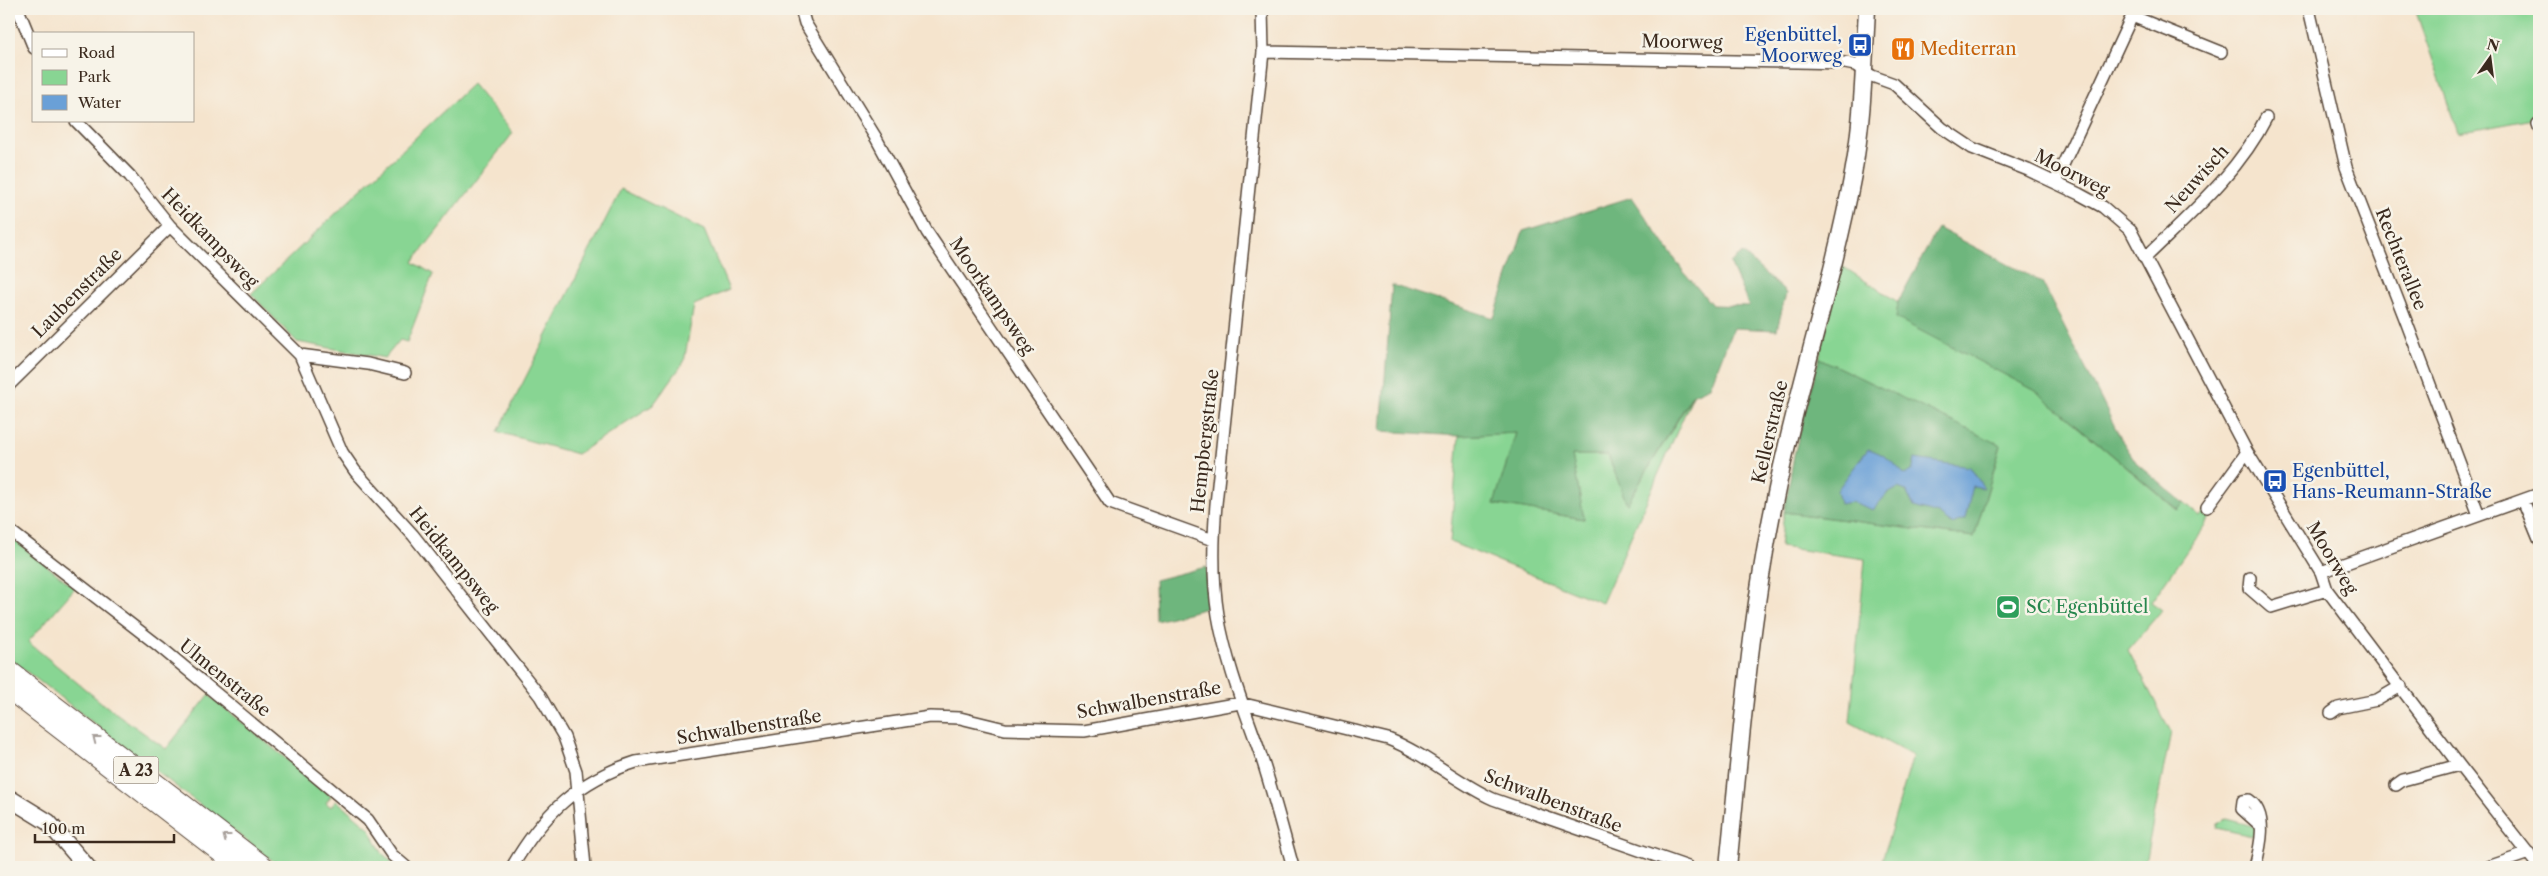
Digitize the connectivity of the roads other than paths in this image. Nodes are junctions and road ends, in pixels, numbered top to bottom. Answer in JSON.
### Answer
{"nodes":[{"id":1,"x":18,"y":9,"type":"edge"},
{"id":2,"x":801,"y":9,"type":"edge"},
{"id":3,"x":1262,"y":9,"type":"edge"},
{"id":4,"x":1867,"y":9,"type":"edge"},
{"id":5,"x":2309,"y":9,"type":"edge"},
{"id":6,"x":2131,"y":12,"type":"edge"},
{"id":7,"x":32,"y":43,"type":"edge"},
{"id":8,"x":1263,"y":52,"type":"junction"},
{"id":9,"x":2221,"y":52,"type":"dead end"},
{"id":10,"x":1864,"y":70,"type":"junction"},
{"id":11,"x":2266,"y":118,"type":"dead end"},
{"id":12,"x":77,"y":122,"type":"edge"},
{"id":13,"x":2055,"y":182,"type":"junction"},
{"id":14,"x":170,"y":226,"type":"junction"},
{"id":15,"x":2146,"y":258,"type":"junction"},
{"id":16,"x":300,"y":355,"type":"junction"},
{"id":17,"x":405,"y":373,"type":"dead end"},
{"id":18,"x":9,"y":385,"type":"edge"},
{"id":19,"x":2247,"y":452,"type":"junction"},
{"id":20,"x":2539,"y":494,"type":"edge"},
{"id":21,"x":2523,"y":500,"type":"junction"},
{"id":22,"x":2207,"y":507,"type":"dead end"},
{"id":23,"x":2479,"y":516,"type":"junction"},
{"id":24,"x":9,"y":530,"type":"edge"},
{"id":25,"x":2539,"y":539,"type":"edge"},
{"id":26,"x":1213,"y":540,"type":"junction"},
{"id":27,"x":2321,"y":572,"type":"junction"},
{"id":28,"x":2250,"y":578,"type":"dead end"},
{"id":29,"x":2327,"y":590,"type":"junction"},
{"id":30,"x":9,"y":671,"type":"edge"},
{"id":31,"x":2401,"y":686,"type":"junction"},
{"id":32,"x":9,"y":690,"type":"edge"},
{"id":33,"x":1240,"y":702,"type":"junction"},
{"id":34,"x":2331,"y":713,"type":"dead end"},
{"id":35,"x":2459,"y":765,"type":"junction"},
{"id":36,"x":2396,"y":785,"type":"dead end"},
{"id":37,"x":580,"y":788,"type":"junction"},
{"id":38,"x":9,"y":798,"type":"edge"},
{"id":39,"x":2261,"y":826,"type":"dead end"},
{"id":40,"x":2529,"y":853,"type":"junction"},
{"id":41,"x":87,"y":867,"type":"edge"},
{"id":42,"x":240,"y":867,"type":"edge"},
{"id":43,"x":264,"y":867,"type":"edge"},
{"id":44,"x":406,"y":867,"type":"edge"},
{"id":45,"x":512,"y":867,"type":"edge"},
{"id":46,"x":585,"y":867,"type":"edge"},
{"id":47,"x":1293,"y":867,"type":"edge"},
{"id":48,"x":1688,"y":867,"type":"edge"},
{"id":49,"x":1728,"y":867,"type":"edge"},
{"id":50,"x":2255,"y":867,"type":"edge"},
{"id":51,"x":2488,"y":867,"type":"edge"},
{"id":52,"x":2539,"y":867,"type":"edge"}],
"edges":[{"from":1,"to":7,"type":"street"},
{"from":2,"to":26,"type":"street","name":"Moorkampsweg"},
{"from":3,"to":8,"type":"street","name":"Hempbergstraße"},
{"from":4,"to":10,"type":"main road","name":"Kellerstraße"},
{"from":5,"to":23,"type":"street","name":"Rechterallee"},
{"from":6,"to":9,"type":"street"},
{"from":6,"to":13,"type":"street"},
{"from":8,"to":10,"type":"street","name":"Moorweg"},
{"from":8,"to":26,"type":"street","name":"Hempbergstraße"},
{"from":10,"to":13,"type":"street","name":"Moorweg"},
{"from":10,"to":49,"type":"main road","name":"Kellerstraße"},
{"from":11,"to":15,"type":"street","name":"Neuwisch"},
{"from":12,"to":14,"type":"street","name":"Heidkampsweg"},
{"from":13,"to":15,"type":"street","name":"Moorweg"},
{"from":14,"to":16,"type":"street","name":"Heidkampsweg"},
{"from":14,"to":18,"type":"street","name":"Laubenstraße"},
{"from":15,"to":19,"type":"street","name":"Moorweg"},
{"from":16,"to":17,"type":"street"},
{"from":16,"to":37,"type":"street","name":"Heidkampsweg"},
{"from":19,"to":22,"type":"street"},
{"from":19,"to":27,"type":"street","name":"Moorweg"},
{"from":20,"to":21,"type":"street"},
{"from":21,"to":23,"type":"street"},
{"from":21,"to":25,"type":"street"},
{"from":23,"to":27,"type":"street"},
{"from":24,"to":44,"type":"street","name":"Ulmenstraße"},
{"from":26,"to":33,"type":"street","name":"Hempbergstraße"},
{"from":27,"to":29,"type":"street","name":"Moorweg"},
{"from":28,"to":29,"type":"street"},
{"from":29,"to":31,"type":"street","name":"Moorweg"},
{"from":43,"to":30,"type":"highway","number":"A 23","one_way":true},
{"from":31,"to":34,"type":"street"},
{"from":31,"to":35,"type":"street","name":"Moorweg"},
{"from":32,"to":42,"type":"highway","number":"A 23"},
{"from":33,"to":37,"type":"street","name":"Schwalbenstraße"},
{"from":33,"to":47,"type":"street","name":"Hempbergstraße"},
{"from":33,"to":48,"type":"street","name":"Schwalbenstraße"},
{"from":35,"to":36,"type":"street"},
{"from":35,"to":40,"type":"street","name":"Moorweg"},
{"from":37,"to":45,"type":"street","name":"Schwalbenstraße"},
{"from":37,"to":46,"type":"street","name":"Heidkampsweg"},
{"from":38,"to":41,"type":"main road"},
{"from":39,"to":50,"type":"street"},
{"from":40,"to":51,"type":"street"},
{"from":40,"to":52,"type":"street","name":"Moorweg"}]}
